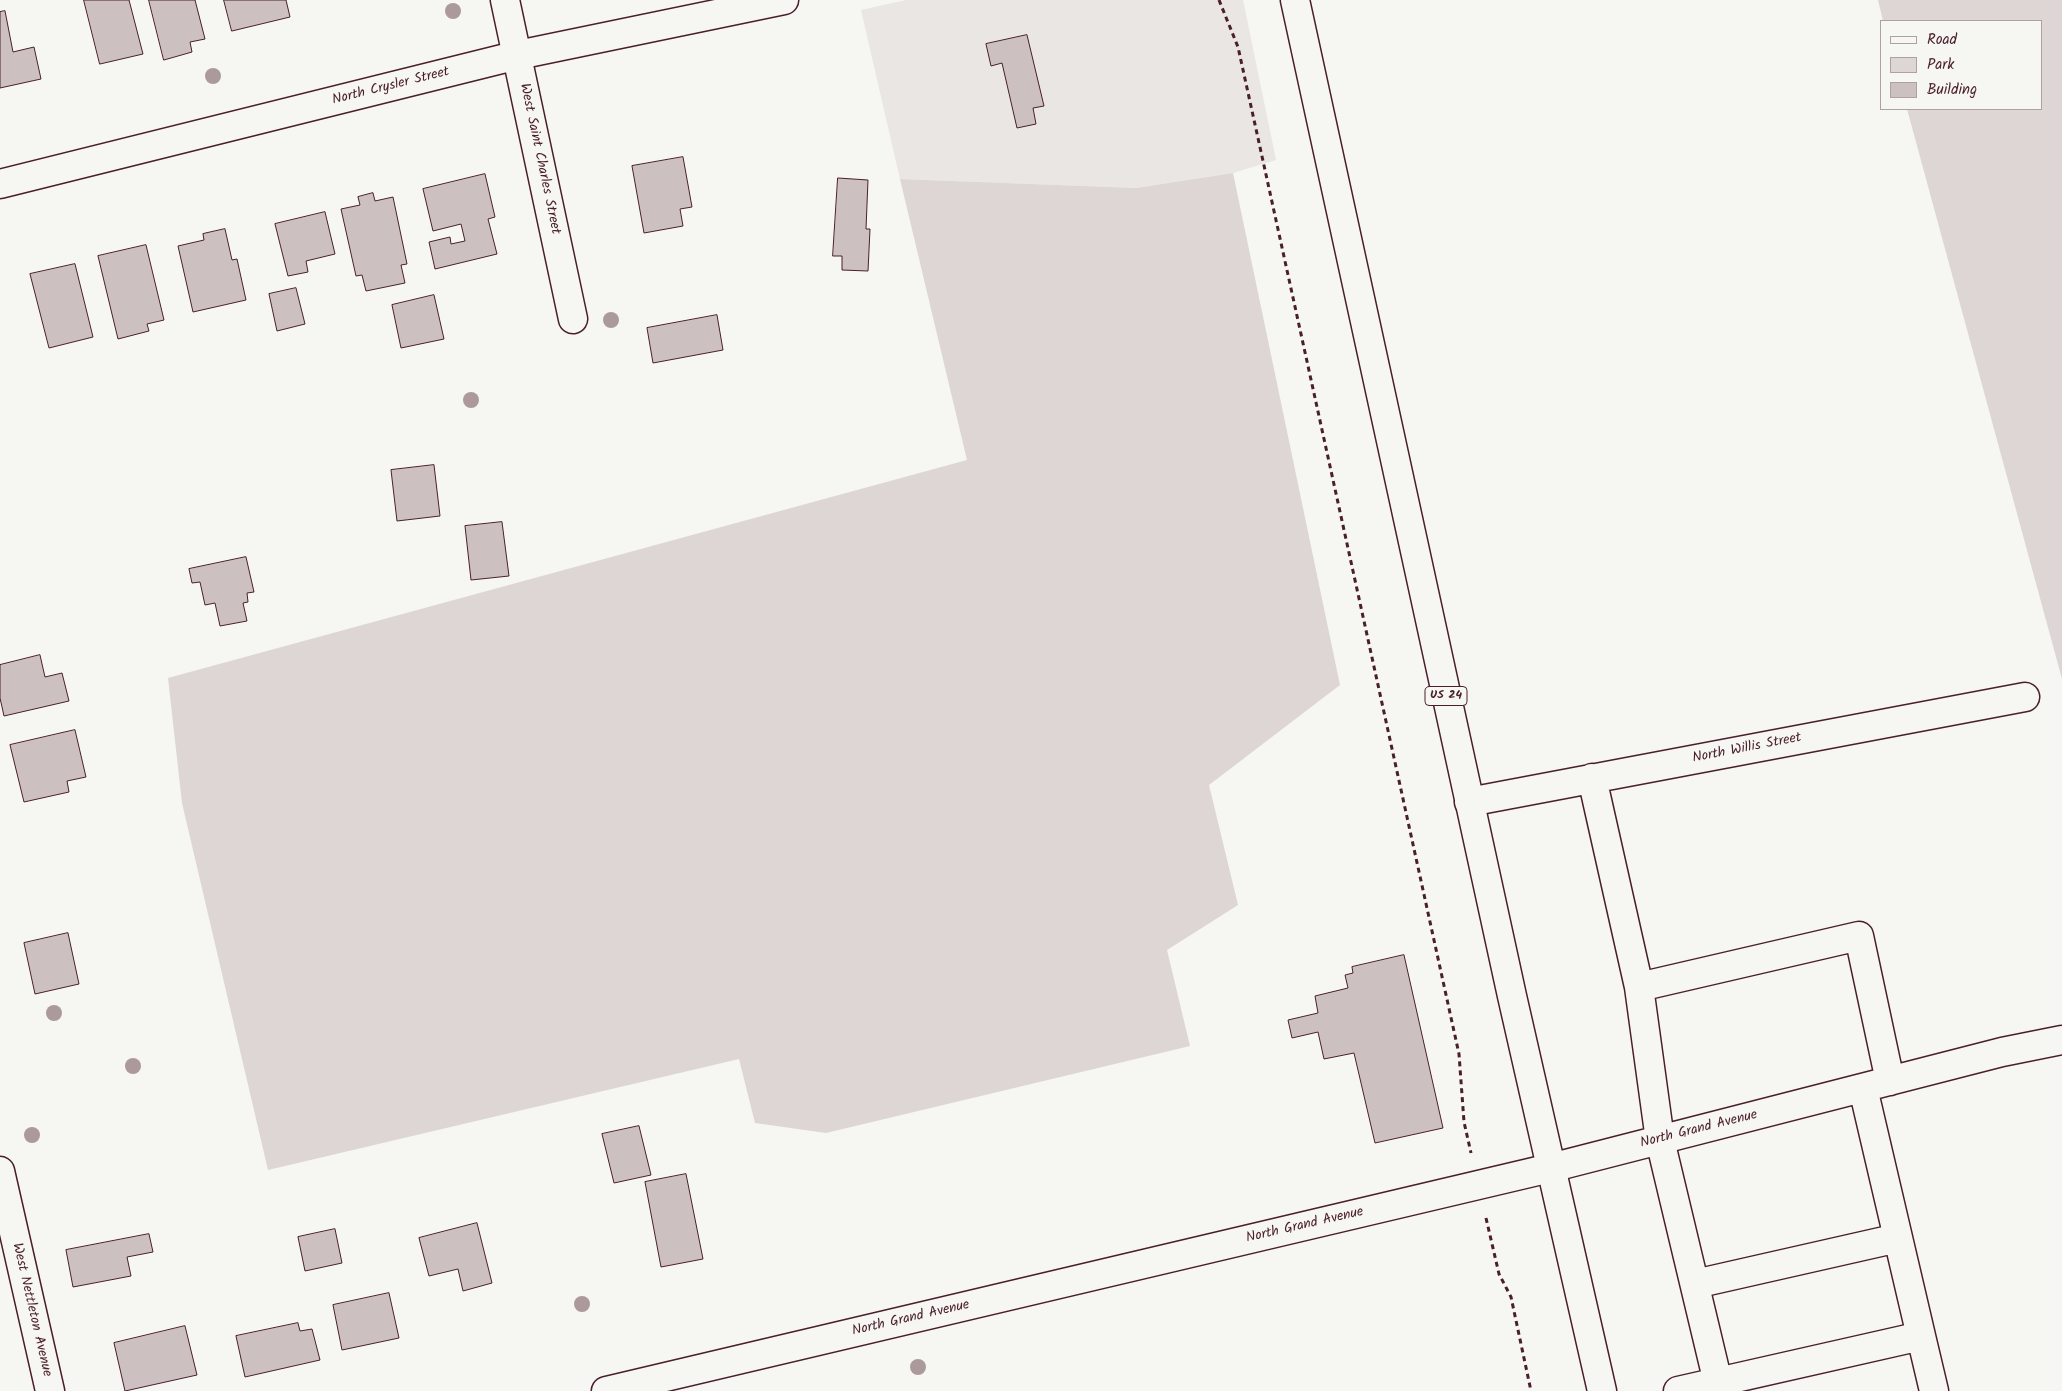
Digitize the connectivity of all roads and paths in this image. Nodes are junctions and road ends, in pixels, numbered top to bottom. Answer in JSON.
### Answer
{"nodes":[{"id":1,"x":506,"y":0,"type":"edge"},
{"id":2,"x":784,"y":0,"type":"edge"},
{"id":3,"x":1219,"y":0,"type":"edge"},
{"id":4,"x":1295,"y":0,"type":"edge"},
{"id":5,"x":518,"y":55,"type":"junction"},
{"id":6,"x":0,"y":184,"type":"edge"},
{"id":7,"x":573,"y":319,"type":"dead end"},
{"id":8,"x":2025,"y":697,"type":"dead end"},
{"id":9,"x":1592,"y":778,"type":"junction"},
{"id":10,"x":1469,"y":802,"type":"junction"},
{"id":11,"x":1639,"y":988,"type":"junction"},
{"id":12,"x":2062,"y":1040,"type":"edge"},
{"id":13,"x":1890,"y":1081,"type":"junction"},
{"id":14,"x":1863,"y":1088,"type":"junction"},
{"id":15,"x":1660,"y":1140,"type":"junction"},
{"id":16,"x":1550,"y":1168,"type":"junction"},
{"id":17,"x":0,"y":1171,"type":"edge"},
{"id":18,"x":1479,"y":1185,"type":"junction"},
{"id":19,"x":1898,"y":1238,"type":"junction"},
{"id":20,"x":1695,"y":1284,"type":"junction"},
{"id":21,"x":1921,"y":1336,"type":"junction"},
{"id":22,"x":1719,"y":1387,"type":"edge"},
{"id":23,"x":50,"y":1391,"type":"edge"},
{"id":24,"x":606,"y":1391,"type":"edge"},
{"id":25,"x":1531,"y":1391,"type":"edge"},
{"id":26,"x":1602,"y":1391,"type":"edge"},
{"id":27,"x":1678,"y":1391,"type":"edge"},
{"id":28,"x":1934,"y":1391,"type":"edge"}],
"edges":[{"from":1,"to":5,"type":"street","name":"West Saint Charles Street"},
{"from":2,"to":5,"type":"street","name":"North Crysler Street"},
{"from":3,"to":18,"type":"path"},
{"from":4,"to":10,"type":"street","number":"US 24"},
{"from":5,"to":6,"type":"street","name":"North Crysler Street"},
{"from":5,"to":7,"type":"street","name":"West Saint Charles Street"},
{"from":8,"to":9,"type":"street","name":"North Willis Street"},
{"from":9,"to":10,"type":"street","name":"North Willis Street"},
{"from":9,"to":11,"type":"street"},
{"from":10,"to":16,"type":"street","number":"US 24"},
{"from":11,"to":13,"type":"street"},
{"from":11,"to":15,"type":"street"},
{"from":12,"to":13,"type":"street","name":"North Grand Avenue"},
{"from":13,"to":14,"type":"street","name":"North Grand Avenue"},
{"from":14,"to":15,"type":"street","name":"North Grand Avenue"},
{"from":14,"to":19,"type":"street"},
{"from":15,"to":16,"type":"street","name":"North Grand Avenue"},
{"from":15,"to":20,"type":"street"},
{"from":16,"to":18,"type":"street","name":"North Grand Avenue"},
{"from":16,"to":26,"type":"street","number":"US 24"},
{"from":17,"to":23,"type":"street","name":"West Nettleton Avenue"},
{"from":18,"to":24,"type":"street","name":"North Grand Avenue"},
{"from":18,"to":25,"type":"path"},
{"from":19,"to":20,"type":"street"},
{"from":19,"to":21,"type":"street"},
{"from":20,"to":22,"type":"street"},
{"from":21,"to":22,"type":"street"},
{"from":21,"to":28,"type":"street"},
{"from":22,"to":27,"type":"street"}]}
